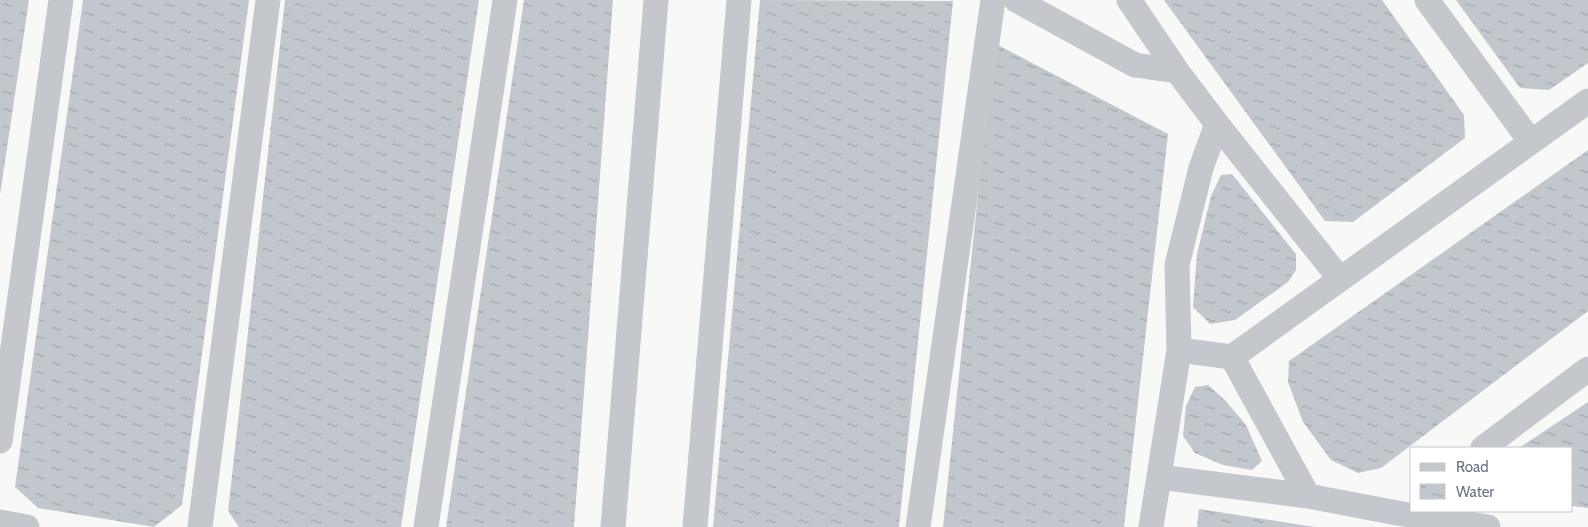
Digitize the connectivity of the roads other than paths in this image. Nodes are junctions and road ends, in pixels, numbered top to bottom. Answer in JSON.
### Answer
{"nodes":[{"id":1,"x":62,"y":0,"type":"edge"},
{"id":2,"x":268,"y":0,"type":"edge"},
{"id":3,"x":505,"y":0,"type":"edge"},
{"id":4,"x":656,"y":0,"type":"edge"},
{"id":5,"x":739,"y":0,"type":"edge"},
{"id":6,"x":993,"y":0,"type":"edge"},
{"id":7,"x":1016,"y":0,"type":"edge"},
{"id":8,"x":1129,"y":0,"type":"edge"},
{"id":9,"x":1427,"y":0,"type":"edge"},
{"id":10,"x":1177,"y":71,"type":"junction"},
{"id":11,"x":1588,"y":101,"type":"edge"},
{"id":12,"x":1216,"y":124,"type":"junction"},
{"id":13,"x":1531,"y":142,"type":"junction"},
{"id":14,"x":1340,"y":279,"type":"junction"},
{"id":15,"x":1179,"y":350,"type":"junction"},
{"id":16,"x":1232,"y":357,"type":"junction"},
{"id":17,"x":1588,"y":369,"type":"edge"},
{"id":18,"x":0,"y":441,"type":"edge"},
{"id":19,"x":1484,"y":447,"type":"edge"},
{"id":20,"x":1159,"y":476,"type":"junction"},
{"id":21,"x":1308,"y":496,"type":"junction"},
{"id":22,"x":1404,"y":508,"type":"edge"},
{"id":23,"x":1422,"y":512,"type":"edge"},
{"id":24,"x":0,"y":522,"type":"edge"},
{"id":25,"x":27,"y":527,"type":"edge"},
{"id":26,"x":200,"y":527,"type":"edge"},
{"id":27,"x":426,"y":527,"type":"edge"},
{"id":28,"x":613,"y":527,"type":"edge"},
{"id":29,"x":695,"y":527,"type":"edge"},
{"id":30,"x":918,"y":527,"type":"edge"},
{"id":31,"x":1151,"y":527,"type":"edge"},
{"id":32,"x":1488,"y":527,"type":"edge"}],
"edges":[{"from":1,"to":18,"type":"lane"},
{"from":2,"to":26,"type":"lane"},
{"from":3,"to":27,"type":"lane"},
{"from":4,"to":28,"type":"lane"},
{"from":5,"to":29,"type":"lane"},
{"from":6,"to":30,"type":"lane"},
{"from":7,"to":10,"type":"lane"},
{"from":8,"to":10,"type":"lane"},
{"from":9,"to":13,"type":"lane"},
{"from":10,"to":12,"type":"lane"},
{"from":11,"to":13,"type":"lane"},
{"from":12,"to":14,"type":"lane"},
{"from":12,"to":15,"type":"lane"},
{"from":13,"to":14,"type":"lane"},
{"from":14,"to":16,"type":"lane"},
{"from":15,"to":16,"type":"lane"},
{"from":15,"to":20,"type":"lane"},
{"from":16,"to":21,"type":"lane"},
{"from":17,"to":19,"type":"lane"},
{"from":20,"to":21,"type":"lane"},
{"from":20,"to":31,"type":"lane"},
{"from":21,"to":22,"type":"lane"},
{"from":23,"to":32,"type":"lane"},
{"from":24,"to":25,"type":"lane"}]}
